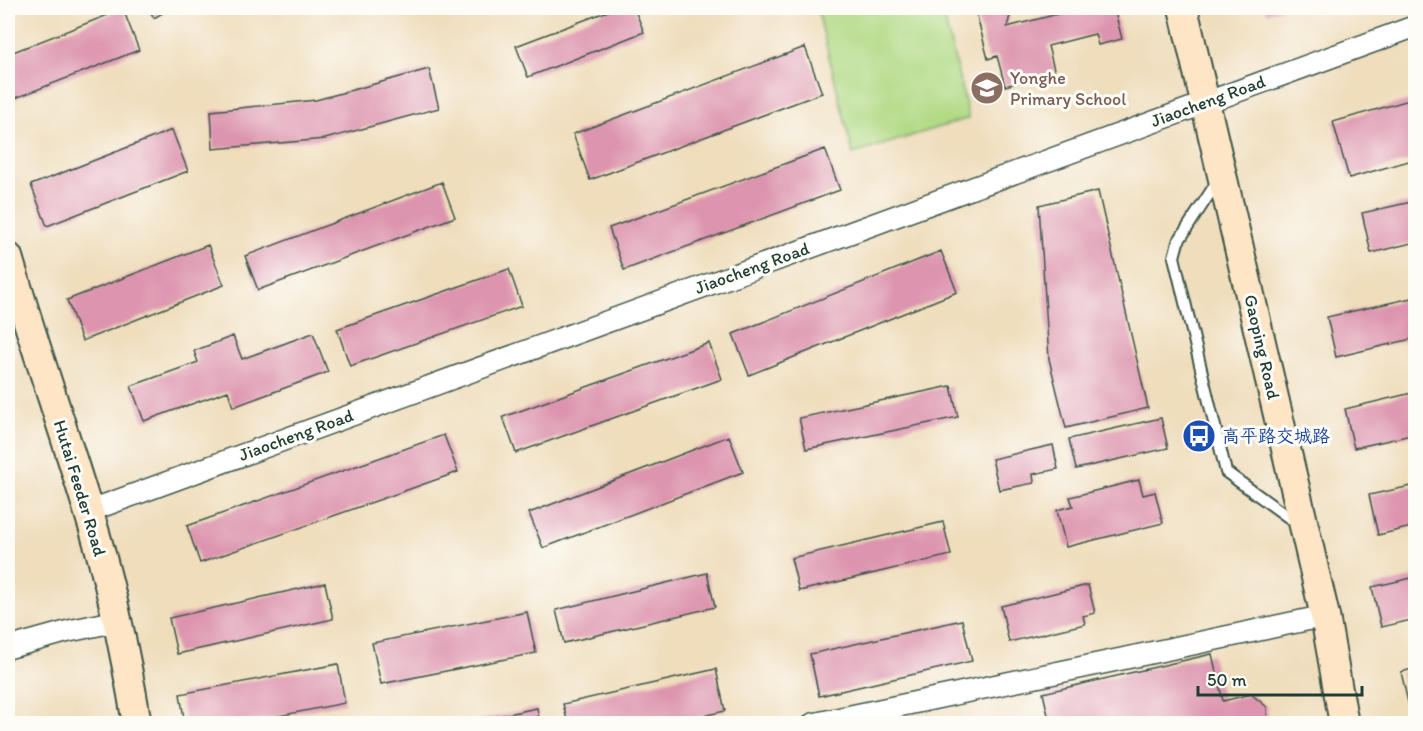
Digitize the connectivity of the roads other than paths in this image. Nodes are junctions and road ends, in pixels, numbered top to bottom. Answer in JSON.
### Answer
{"nodes":[{"id":1,"x":1184,"y":8,"type":"edge"},
{"id":2,"x":1416,"y":26,"type":"edge"},
{"id":3,"x":1207,"y":102,"type":"junction"},
{"id":4,"x":1222,"y":174,"type":"junction"},
{"id":5,"x":8,"y":257,"type":"edge"},
{"id":6,"x":89,"y":511,"type":"junction"},
{"id":7,"x":1304,"y":529,"type":"junction"},
{"id":8,"x":1324,"y":616,"type":"junction"},
{"id":9,"x":117,"y":621,"type":"junction"},
{"id":10,"x":8,"y":648,"type":"edge"},
{"id":11,"x":137,"y":723,"type":"edge"},
{"id":12,"x":813,"y":723,"type":"edge"},
{"id":13,"x":1344,"y":723,"type":"edge"}],
"edges":[{"from":1,"to":3,"type":"street","name":"Gaoping Road"},
{"from":2,"to":3,"type":"street","name":"Jiaocheng Road"},
{"from":3,"to":4,"type":"street","name":"Gaoping Road"},
{"from":3,"to":6,"type":"street","name":"Jiaocheng Road"},
{"from":4,"to":7,"type":"street","name":"Gaoping Road"},
{"from":4,"to":7,"type":"lane"},
{"from":5,"to":6,"type":"street","name":"Hutai Feeder Road"},
{"from":6,"to":9,"type":"street","name":"Hutai Feeder Road"},
{"from":7,"to":8,"type":"street","name":"Gaoping Road"},
{"from":8,"to":12,"type":"street"},
{"from":8,"to":13,"type":"street","name":"Gaoping Road"},
{"from":9,"to":10,"type":"street"},
{"from":9,"to":11,"type":"street","name":"Hutai Feeder Road"}]}
